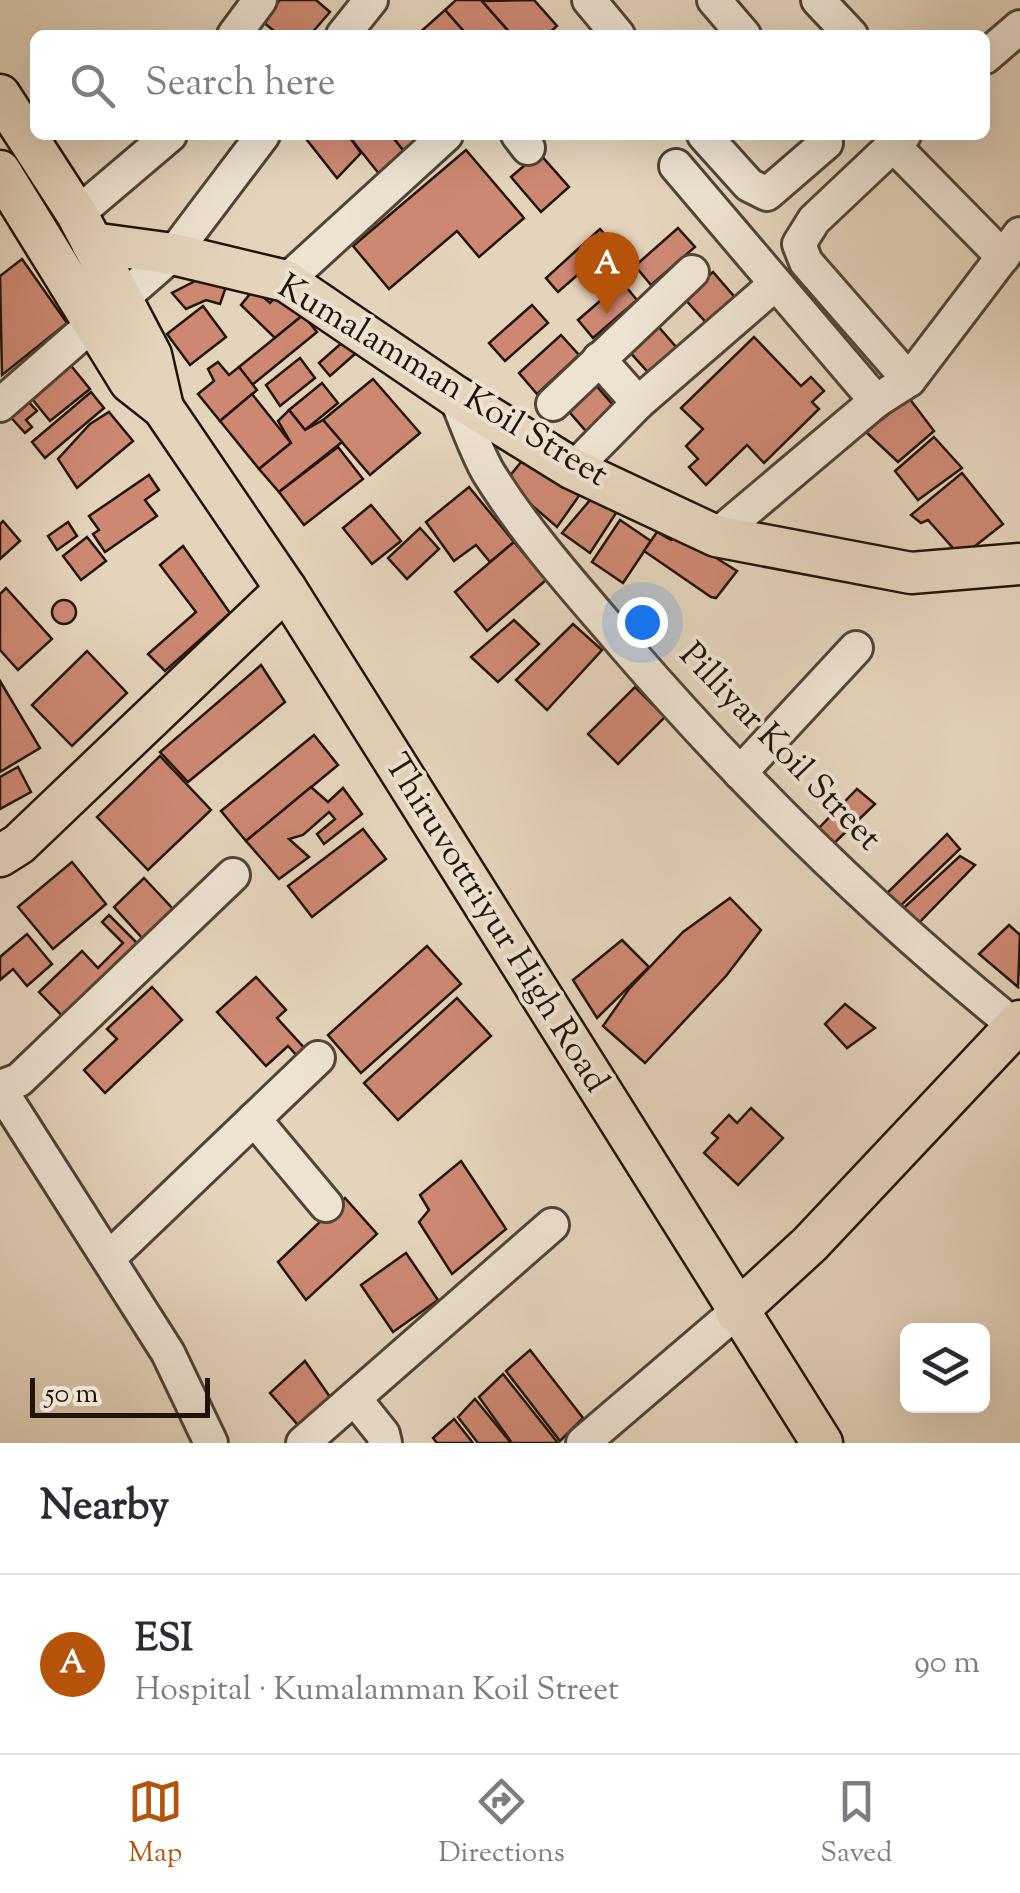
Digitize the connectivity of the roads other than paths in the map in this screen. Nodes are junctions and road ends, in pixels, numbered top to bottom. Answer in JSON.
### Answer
{"nodes":[{"id":1,"x":260,"y":0,"type":"edge"},
{"id":2,"x":371,"y":0,"type":"edge"},
{"id":3,"x":588,"y":0,"type":"edge"},
{"id":4,"x":714,"y":0,"type":"edge"},
{"id":5,"x":818,"y":0,"type":"edge"},
{"id":6,"x":1020,"y":27,"type":"edge"},
{"id":7,"x":238,"y":30,"type":"edge"},
{"id":8,"x":346,"y":30,"type":"edge"},
{"id":9,"x":614,"y":30,"type":"edge"},
{"id":10,"x":740,"y":30,"type":"edge"},
{"id":11,"x":846,"y":30,"type":"edge"},
{"id":12,"x":990,"y":52,"type":"edge"},
{"id":13,"x":0,"y":95,"type":"edge"},
{"id":14,"x":165,"y":140,"type":"edge"},
{"id":15,"x":258,"y":140,"type":"edge"},
{"id":16,"x":441,"y":140,"type":"edge"},
{"id":17,"x":708,"y":140,"type":"edge"},
{"id":18,"x":822,"y":140,"type":"edge"},
{"id":19,"x":824,"y":140,"type":"edge"},
{"id":20,"x":899,"y":141,"type":"edge"},
{"id":21,"x":676,"y":166,"type":"dead end"},
{"id":22,"x":0,"y":171,"type":"edge"},
{"id":23,"x":858,"y":178,"type":"junction"},
{"id":24,"x":84,"y":228,"type":"junction"},
{"id":25,"x":1011,"y":245,"type":"edge"},
{"id":26,"x":172,"y":254,"type":"junction"},
{"id":27,"x":692,"y":272,"type":"dead end"},
{"id":28,"x":286,"y":281,"type":"junction"},
{"id":29,"x":773,"y":286,"type":"junction"},
{"id":30,"x":109,"y":313,"type":"junction"},
{"id":31,"x":599,"y":359,"type":"junction"},
{"id":32,"x":909,"y":380,"type":"junction"},
{"id":33,"x":455,"y":396,"type":"junction"},
{"id":34,"x":876,"y":401,"type":"junction"},
{"id":35,"x":638,"y":403,"type":"junction"},
{"id":36,"x":554,"y":404,"type":"dead end"},
{"id":37,"x":0,"y":405,"type":"edge"},
{"id":38,"x":573,"y":469,"type":"junction"},
{"id":39,"x":716,"y":536,"type":"junction"},
{"id":40,"x":1020,"y":564,"type":"edge"},
{"id":41,"x":286,"y":589,"type":"junction"},
{"id":42,"x":856,"y":648,"type":"dead end"},
{"id":43,"x":740,"y":773,"type":"junction"},
{"id":44,"x":0,"y":856,"type":"edge"},
{"id":45,"x":233,"y":876,"type":"dead end"},
{"id":46,"x":1018,"y":1026,"type":"edge"},
{"id":47,"x":318,"y":1058,"type":"dead end"},
{"id":48,"x":0,"y":1088,"type":"edge"},
{"id":49,"x":254,"y":1119,"type":"junction"},
{"id":50,"x":326,"y":1205,"type":"dead end"},
{"id":51,"x":552,"y":1225,"type":"dead end"},
{"id":52,"x":110,"y":1257,"type":"junction"},
{"id":53,"x":736,"y":1312,"type":"junction"},
{"id":54,"x":356,"y":1399,"type":"junction"},
{"id":55,"x":211,"y":1443,"type":"edge"},
{"id":56,"x":303,"y":1443,"type":"edge"},
{"id":57,"x":384,"y":1443,"type":"edge"},
{"id":58,"x":583,"y":1443,"type":"edge"},
{"id":59,"x":822,"y":1443,"type":"edge"}],
"edges":[{"from":1,"to":7,"type":"street"},
{"from":2,"to":8,"type":"street"},
{"from":3,"to":9,"type":"street"},
{"from":4,"to":10,"type":"street"},
{"from":5,"to":11,"type":"street"},
{"from":6,"to":12,"type":"street"},
{"from":13,"to":24,"type":"main road","name":"Thiruvottriyur High Road"},
{"from":14,"to":24,"type":"street"},
{"from":15,"to":26,"type":"street"},
{"from":16,"to":28,"type":"street"},
{"from":17,"to":18,"type":"street"},
{"from":19,"to":23,"type":"street"},
{"from":20,"to":23,"type":"street"},
{"from":20,"to":25,"type":"street"},
{"from":21,"to":29,"type":"street"},
{"from":22,"to":30,"type":"main road","name":"Thiruvottriyur High Road"},
{"from":23,"to":32,"type":"street"},
{"from":24,"to":26,"type":"main road","name":"Kumalamman Koil Street"},
{"from":24,"to":30,"type":"main road","name":"Thiruvottriyur High Road"},
{"from":25,"to":32,"type":"street"},
{"from":26,"to":28,"type":"main road","name":"Kumalamman Koil Street"},
{"from":26,"to":30,"type":"street"},
{"from":27,"to":31,"type":"street"},
{"from":28,"to":33,"type":"main road","name":"Kumalamman Koil Street"},
{"from":29,"to":34,"type":"street"},
{"from":29,"to":35,"type":"street"},
{"from":30,"to":37,"type":"street"},
{"from":30,"to":41,"type":"main road","name":"Thiruvottriyur High Road"},
{"from":31,"to":35,"type":"street"},
{"from":31,"to":36,"type":"street"},
{"from":32,"to":34,"type":"street"},
{"from":33,"to":38,"type":"main road","name":"Kumalamman Koil Street"},
{"from":33,"to":43,"type":"street","name":"Pilliyar Koil Street"},
{"from":34,"to":39,"type":"street"},
{"from":35,"to":38,"type":"street"},
{"from":38,"to":39,"type":"main road","name":"Kumalamman Koil Street"},
{"from":39,"to":40,"type":"main road","name":"Kumalamman Koil Street"},
{"from":41,"to":44,"type":"main road"},
{"from":41,"to":53,"type":"main road","name":"Thiruvottriyur High Road"},
{"from":42,"to":43,"type":"street"},
{"from":43,"to":46,"type":"street","name":"Pilliyar Koil Street"},
{"from":45,"to":48,"type":"street"},
{"from":46,"to":53,"type":"main road"},
{"from":47,"to":49,"type":"street"},
{"from":48,"to":52,"type":"street"},
{"from":49,"to":50,"type":"street"},
{"from":49,"to":52,"type":"street"},
{"from":51,"to":54,"type":"street"},
{"from":52,"to":55,"type":"street"},
{"from":53,"to":58,"type":"street"},
{"from":53,"to":59,"type":"main road","name":"Thiruvottriyur High Road"},
{"from":54,"to":56,"type":"street"},
{"from":54,"to":57,"type":"street"}]}
